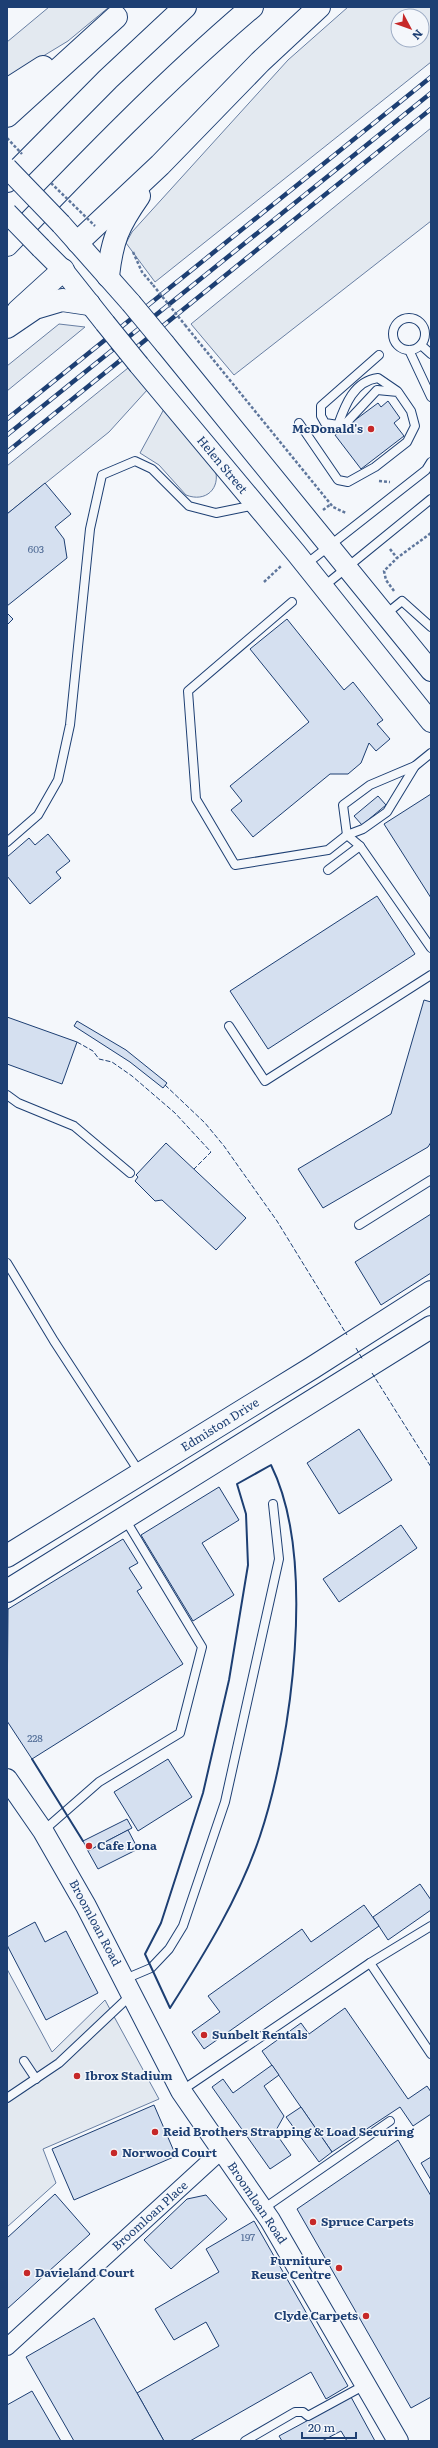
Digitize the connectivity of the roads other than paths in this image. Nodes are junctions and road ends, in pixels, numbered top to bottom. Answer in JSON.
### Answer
{"nodes":[{"id":1,"x":185,"y":7,"type":"edge"},
{"id":2,"x":252,"y":7,"type":"edge"},
{"id":3,"x":319,"y":7,"type":"edge"},
{"id":4,"x":121,"y":12,"type":"edge"},
{"id":5,"x":7,"y":90,"type":"edge"},
{"id":6,"x":7,"y":116,"type":"edge"},
{"id":7,"x":160,"y":165,"type":"junction"},
{"id":8,"x":7,"y":168,"type":"edge"},
{"id":9,"x":7,"y":181,"type":"edge"},
{"id":10,"x":7,"y":213,"type":"edge"},
{"id":11,"x":78,"y":242,"type":"junction"},
{"id":12,"x":7,"y":245,"type":"edge"},
{"id":13,"x":62,"y":270,"type":"junction"},
{"id":14,"x":108,"y":276,"type":"junction"},
{"id":15,"x":89,"y":304,"type":"junction"},
{"id":16,"x":7,"y":321,"type":"edge"},
{"id":17,"x":431,"y":323,"type":"edge"},
{"id":18,"x":422,"y":324,"type":"junction"},
{"id":19,"x":7,"y":327,"type":"edge"},
{"id":20,"x":421,"y":345,"type":"junction"},
{"id":21,"x":409,"y":350,"type":"junction"},
{"id":22,"x":431,"y":354,"type":"edge"},
{"id":23,"x":379,"y":355,"type":"dead end"},
{"id":24,"x":398,"y":392,"type":"junction"},
{"id":25,"x":431,"y":396,"type":"edge"},
{"id":26,"x":299,"y":423,"type":"dead end"},
{"id":27,"x":338,"y":425,"type":"junction"},
{"id":28,"x":431,"y":462,"type":"edge"},
{"id":29,"x":431,"y":499,"type":"edge"},
{"id":30,"x":256,"y":505,"type":"junction"},
{"id":31,"x":330,"y":545,"type":"junction"},
{"id":32,"x":306,"y":565,"type":"junction"},
{"id":33,"x":348,"y":567,"type":"junction"},
{"id":34,"x":323,"y":587,"type":"junction"},
{"id":35,"x":292,"y":602,"type":"dead end"},
{"id":36,"x":386,"y":614,"type":"junction"},
{"id":37,"x":431,"y":627,"type":"edge"},
{"id":38,"x":431,"y":671,"type":"edge"},
{"id":39,"x":431,"y":722,"type":"edge"},
{"id":40,"x":431,"y":753,"type":"edge"},
{"id":41,"x":415,"y":766,"type":"junction"},
{"id":42,"x":347,"y":835,"type":"junction"},
{"id":43,"x":7,"y":842,"type":"edge"},
{"id":44,"x":360,"y":846,"type":"junction"},
{"id":45,"x":328,"y":870,"type":"dead end"},
{"id":46,"x":431,"y":948,"type":"edge"},
{"id":47,"x":431,"y":976,"type":"edge"},
{"id":48,"x":229,"y":1026,"type":"dead end"},
{"id":49,"x":7,"y":1095,"type":"edge"},
{"id":50,"x":130,"y":1173,"type":"dead end"},
{"id":51,"x":431,"y":1180,"type":"edge"},
{"id":52,"x":360,"y":1226,"type":"dead end"},
{"id":53,"x":7,"y":1263,"type":"edge"},
{"id":54,"x":431,"y":1292,"type":"edge"},
{"id":55,"x":431,"y":1327,"type":"edge"},
{"id":56,"x":140,"y":1474,"type":"junction"},
{"id":57,"x":273,"y":1504,"type":"dead end"},
{"id":58,"x":124,"y":1519,"type":"junction"},
{"id":59,"x":7,"y":1556,"type":"edge"},
{"id":60,"x":7,"y":1591,"type":"edge"},
{"id":61,"x":7,"y":1779,"type":"edge"},
{"id":62,"x":44,"y":1832,"type":"junction"},
{"id":63,"x":431,"y":1926,"type":"edge"},
{"id":64,"x":370,"y":1963,"type":"junction"},
{"id":65,"x":128,"y":1986,"type":"junction"},
{"id":66,"x":428,"y":2044,"type":"edge"},
{"id":67,"x":431,"y":2054,"type":"edge"},
{"id":68,"x":24,"y":2061,"type":"dead end"},
{"id":69,"x":36,"y":2079,"type":"junction"},
{"id":70,"x":181,"y":2091,"type":"junction"},
{"id":71,"x":7,"y":2098,"type":"edge"},
{"id":72,"x":390,"y":2121,"type":"dead end"},
{"id":73,"x":222,"y":2150,"type":"junction"},
{"id":74,"x":263,"y":2209,"type":"junction"},
{"id":75,"x":7,"y":2347,"type":"edge"},
{"id":76,"x":366,"y":2385,"type":"junction"},
{"id":77,"x":245,"y":2441,"type":"edge"},
{"id":78,"x":398,"y":2441,"type":"edge"}],
"edges":[{"from":1,"to":9,"type":"main road"},
{"from":2,"to":12,"type":"main road"},
{"from":3,"to":7,"type":"main road"},
{"from":4,"to":5,"type":"main road"},
{"from":4,"to":6,"type":"main road"},
{"from":7,"to":11,"type":"main road"},
{"from":7,"to":14,"type":"main road"},
{"from":8,"to":11,"type":"street","bridge":true},
{"from":10,"to":13,"type":"street","name":"Helen Street","bridge":true},
{"from":11,"to":13,"type":"street"},
{"from":11,"to":14,"type":"street"},
{"from":13,"to":15,"type":"street","name":"Helen Street"},
{"from":13,"to":16,"type":"main road"},
{"from":14,"to":31,"type":"street","bridge":true},
{"from":15,"to":19,"type":"main road"},
{"from":15,"to":30,"type":"street","name":"Helen Street","bridge":true},
{"from":17,"to":18,"type":"lane"},
{"from":18,"to":20,"type":"lane"},
{"from":18,"to":21,"type":"lane"},
{"from":20,"to":21,"type":"lane"},
{"from":20,"to":22,"type":"lane"},
{"from":21,"to":25,"type":"lane"},
{"from":23,"to":27,"type":"lane"},
{"from":24,"to":26,"type":"lane"},
{"from":24,"to":27,"type":"lane"},
{"from":24,"to":27,"type":"lane"},
{"from":28,"to":31,"type":"lane"},
{"from":29,"to":33,"type":"lane"},
{"from":30,"to":32,"type":"street","name":"Helen Street"},
{"from":30,"to":43,"type":"lane"},
{"from":31,"to":32,"type":"lane"},
{"from":31,"to":33,"type":"street"},
{"from":32,"to":34,"type":"street","name":"Helen Street"},
{"from":33,"to":34,"type":"lane"},
{"from":33,"to":36,"type":"street"},
{"from":34,"to":39,"type":"street","name":"Helen Street"},
{"from":35,"to":42,"type":"lane"},
{"from":36,"to":37,"type":"lane"},
{"from":36,"to":38,"type":"street"},
{"from":40,"to":41,"type":"lane"},
{"from":41,"to":42,"type":"lane"},
{"from":41,"to":42,"type":"lane"},
{"from":42,"to":44,"type":"lane"},
{"from":44,"to":45,"type":"lane"},
{"from":44,"to":46,"type":"lane"},
{"from":47,"to":48,"type":"lane"},
{"from":49,"to":50,"type":"lane"},
{"from":51,"to":52,"type":"lane"},
{"from":53,"to":56,"type":"lane"},
{"from":54,"to":56,"type":"main road","name":"Edmiston Drive"},
{"from":55,"to":58,"type":"main road"},
{"from":56,"to":59,"type":"main road","name":"Edmiston Drive"},
{"from":57,"to":65,"type":"lane"},
{"from":58,"to":60,"type":"main road"},
{"from":58,"to":62,"type":"lane"},
{"from":61,"to":62,"type":"street","name":"Broomloan Road"},
{"from":62,"to":65,"type":"street","name":"Broomloan Road"},
{"from":63,"to":64,"type":"lane"},
{"from":64,"to":66,"type":"lane"},
{"from":64,"to":70,"type":"lane"},
{"from":65,"to":69,"type":"lane"},
{"from":65,"to":70,"type":"street","name":"Broomloan Road"},
{"from":66,"to":67,"type":"lane"},
{"from":68,"to":69,"type":"lane"},
{"from":69,"to":71,"type":"lane"},
{"from":70,"to":73,"type":"street","name":"Broomloan Road"},
{"from":72,"to":74,"type":"lane"},
{"from":73,"to":74,"type":"street","name":"Broomloan Road"},
{"from":73,"to":75,"type":"street","name":"Broomloan Place"},
{"from":74,"to":76,"type":"street","name":"Broomloan Road"},
{"from":76,"to":77,"type":"lane"},
{"from":76,"to":78,"type":"street","name":"Broomloan Road"}]}
